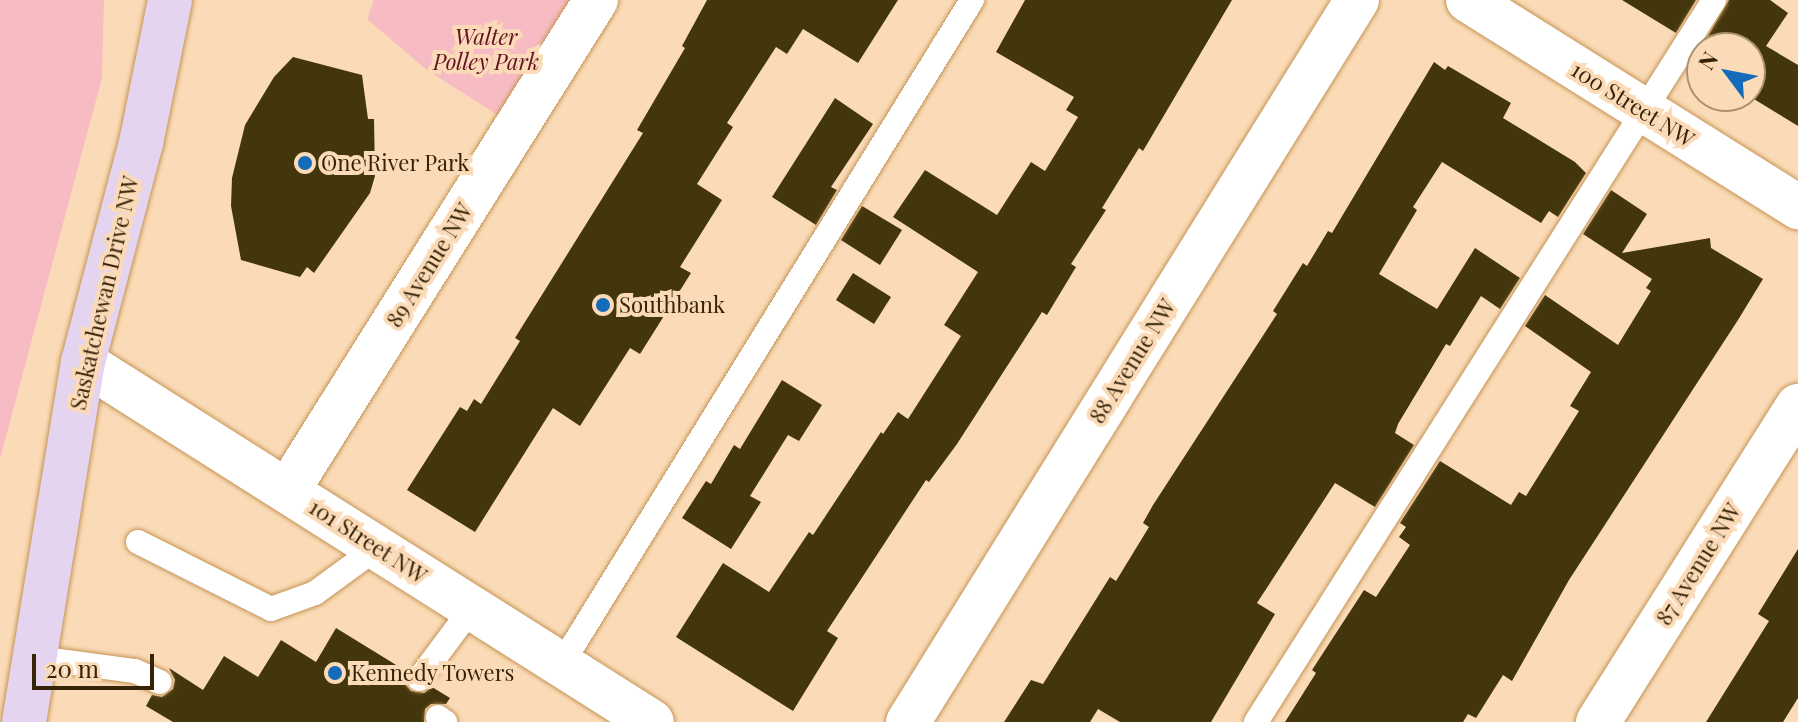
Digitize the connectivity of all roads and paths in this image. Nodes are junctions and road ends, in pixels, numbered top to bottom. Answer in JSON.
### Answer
{"nodes":[{"id":1,"x":170,"y":0,"type":"edge"},
{"id":2,"x":596,"y":0,"type":"edge"},
{"id":3,"x":972,"y":0,"type":"edge"},
{"id":4,"x":1357,"y":0,"type":"edge"},
{"id":5,"x":1468,"y":0,"type":"edge"},
{"id":6,"x":1714,"y":0,"type":"edge"},
{"id":7,"x":1644,"y":111,"type":"junction"},
{"id":8,"x":1798,"y":207,"type":"edge"},
{"id":9,"x":83,"y":362,"type":"junction"},
{"id":10,"x":1798,"y":406,"type":"edge"},
{"id":11,"x":288,"y":490,"type":"junction"},
{"id":12,"x":138,"y":542,"type":"dead end"},
{"id":13,"x":378,"y":547,"type":"junction"},
{"id":14,"x":472,"y":608,"type":"junction"},
{"id":15,"x":561,"y":665,"type":"junction"},
{"id":16,"x":419,"y":679,"type":"dead end"},
{"id":17,"x":160,"y":682,"type":"dead end"},
{"id":18,"x":32,"y":696,"type":"edge"},
{"id":19,"x":652,"y":722,"type":"edge"},
{"id":20,"x":908,"y":722,"type":"edge"},
{"id":21,"x":1256,"y":722,"type":"edge"},
{"id":22,"x":1598,"y":722,"type":"edge"}],
"edges":[{"from":1,"to":9,"type":"main road","name":"Saskatchewan Drive NW"},
{"from":2,"to":11,"type":"street","name":"89 Avenue NW"},
{"from":3,"to":15,"type":"lane"},
{"from":4,"to":20,"type":"street","name":"88 Avenue NW"},
{"from":5,"to":7,"type":"street","name":"100 Street NW"},
{"from":6,"to":7,"type":"lane"},
{"from":7,"to":8,"type":"street","name":"100 Street NW"},
{"from":7,"to":21,"type":"lane"},
{"from":9,"to":11,"type":"street","name":"101 Street NW"},
{"from":9,"to":18,"type":"main road","name":"Saskatchewan Drive NW"},
{"from":10,"to":22,"type":"street","name":"87 Avenue NW"},
{"from":11,"to":13,"type":"street","name":"101 Street NW"},
{"from":12,"to":13,"type":"lane"},
{"from":13,"to":14,"type":"street","name":"101 Street NW"},
{"from":14,"to":15,"type":"street","name":"101 Street NW"},
{"from":14,"to":16,"type":"lane"},
{"from":15,"to":19,"type":"street","name":"101 Street NW"},
{"from":17,"to":18,"type":"lane"}]}
